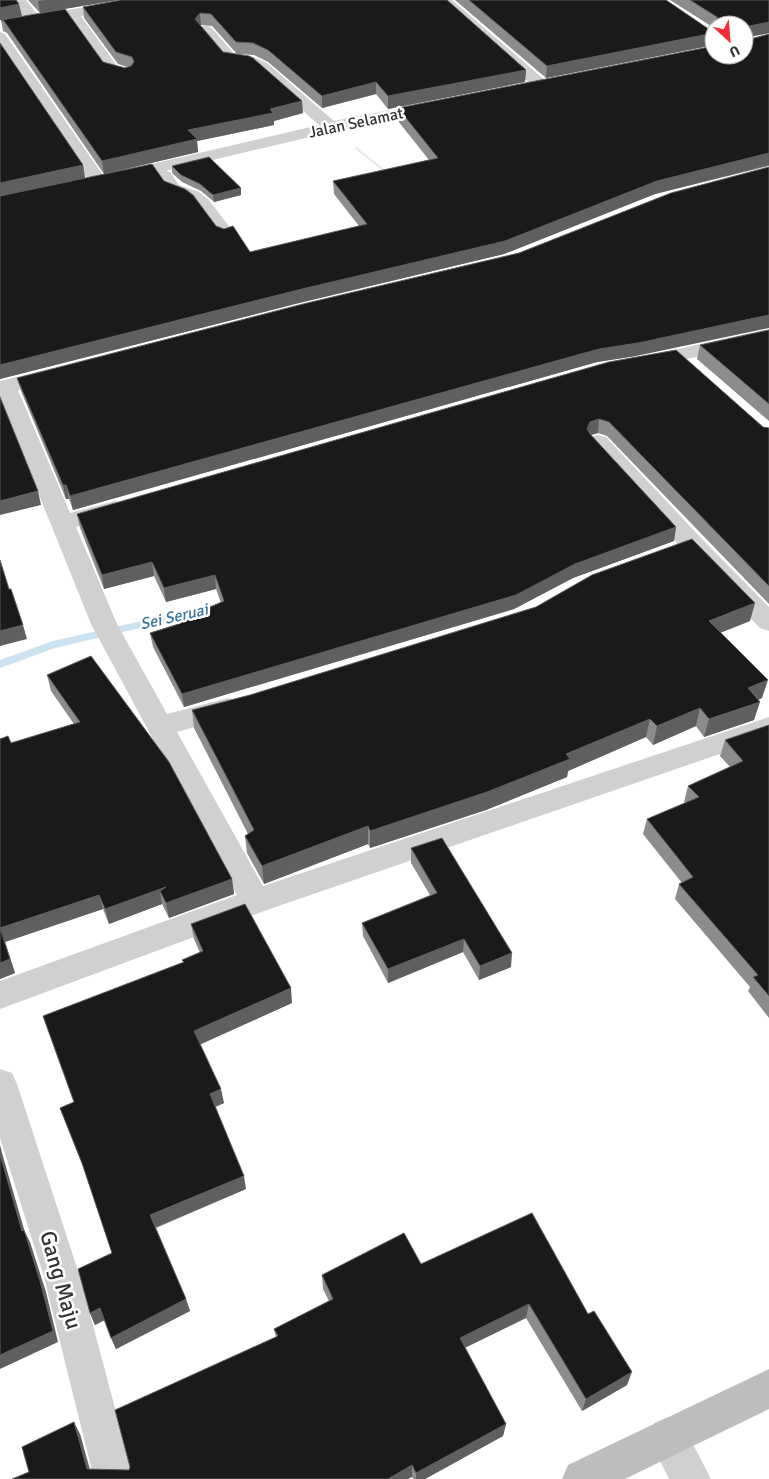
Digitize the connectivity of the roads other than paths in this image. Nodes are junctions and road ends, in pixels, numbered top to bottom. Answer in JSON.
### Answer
{"nodes":[{"id":1,"x":18,"y":0,"type":"edge"},
{"id":2,"x":154,"y":0,"type":"edge"},
{"id":3,"x":443,"y":0,"type":"edge"},
{"id":4,"x":72,"y":14,"type":"junction"},
{"id":5,"x":34,"y":20,"type":"junction"},
{"id":6,"x":6,"y":27,"type":"edge"},
{"id":7,"x":206,"y":30,"type":"edge"},
{"id":8,"x":126,"y":73,"type":"edge"},
{"id":9,"x":560,"y":81,"type":"edge"},
{"id":10,"x":540,"y":85,"type":"junction"},
{"id":11,"x":521,"y":89,"type":"edge"},
{"id":12,"x":454,"y":102,"type":"edge"},
{"id":13,"x":331,"y":127,"type":"junction"},
{"id":14,"x":158,"y":169,"type":"junction"},
{"id":15,"x":98,"y":181,"type":"junction"},
{"id":16,"x":81,"y":185,"type":"edge"},
{"id":17,"x":226,"y":234,"type":"edge"},
{"id":18,"x":769,"y":335,"type":"edge"},
{"id":19,"x":632,"y":365,"type":"edge"},
{"id":20,"x":72,"y":369,"type":"edge"},
{"id":21,"x":3,"y":387,"type":"edge"},
{"id":22,"x":598,"y":442,"type":"edge"},
{"id":23,"x":130,"y":504,"type":"edge"},
{"id":24,"x":64,"y":522,"type":"junction"},
{"id":25,"x":693,"y":545,"type":"junction"},
{"id":26,"x":666,"y":554,"type":"edge"},
{"id":27,"x":769,"y":622,"type":"edge"},
{"id":28,"x":251,"y":701,"type":"edge"},
{"id":29,"x":160,"y":726,"type":"junction"},
{"id":30,"x":769,"y":727,"type":"edge"},
{"id":31,"x":256,"y":901,"type":"junction"},
{"id":32,"x":0,"y":996,"type":"edge"},
{"id":33,"x":0,"y":1084,"type":"edge"},
{"id":34,"x":769,"y":1388,"type":"edge"},
{"id":35,"x":668,"y":1437,"type":"junction"},
{"id":36,"x":114,"y":1479,"type":"edge"},
{"id":37,"x":582,"y":1479,"type":"edge"},
{"id":38,"x":691,"y":1479,"type":"edge"}],
"edges":[{"from":1,"to":5,"type":"street"},
{"from":2,"to":4,"type":"street"},
{"from":3,"to":10,"type":"street"},
{"from":4,"to":5,"type":"street"},
{"from":4,"to":8,"type":"street"},
{"from":5,"to":6,"type":"street"},
{"from":6,"to":15,"type":"street"},
{"from":7,"to":13,"type":"street"},
{"from":9,"to":10,"type":"street"},
{"from":10,"to":11,"type":"street"},
{"from":12,"to":13,"type":"street","name":"Jalan Selamat"},
{"from":13,"to":14,"type":"street","name":"Jalan Selamat"},
{"from":14,"to":15,"type":"street","name":"Jalan Selamat"},
{"from":14,"to":17,"type":"street"},
{"from":15,"to":16,"type":"street","name":"Jalan Selamat"},
{"from":18,"to":19,"type":"street"},
{"from":20,"to":21,"type":"street"},
{"from":21,"to":24,"type":"street"},
{"from":22,"to":25,"type":"street"},
{"from":23,"to":24,"type":"street"},
{"from":24,"to":29,"type":"street"},
{"from":25,"to":26,"type":"street"},
{"from":25,"to":27,"type":"street"},
{"from":28,"to":29,"type":"street"},
{"from":29,"to":31,"type":"street"},
{"from":30,"to":31,"type":"street"},
{"from":31,"to":32,"type":"street"},
{"from":33,"to":36,"type":"street","name":"Gang Maju"},
{"from":34,"to":35,"type":"main road"},
{"from":35,"to":37,"type":"main road"},
{"from":35,"to":38,"type":"street"}]}
